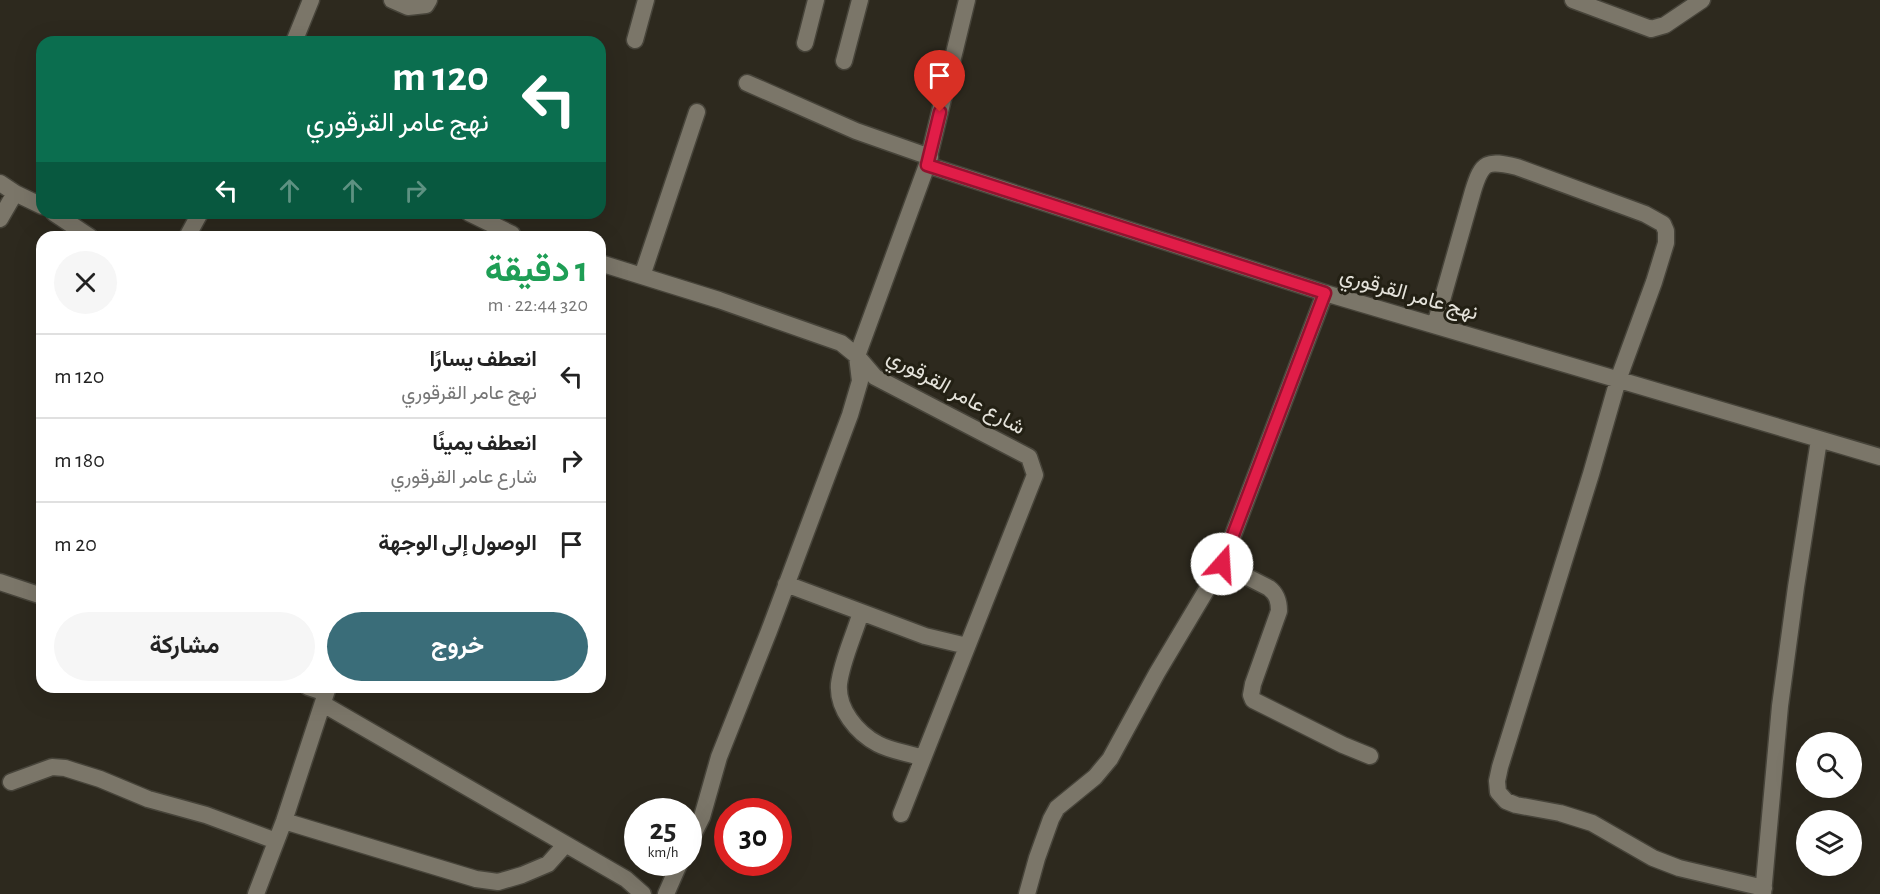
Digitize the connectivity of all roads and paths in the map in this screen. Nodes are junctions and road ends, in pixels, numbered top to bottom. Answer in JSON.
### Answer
{"nodes":[{"id":1,"x":311,"y":0,"type":"edge"},
{"id":2,"x":392,"y":0,"type":"edge"},
{"id":3,"x":429,"y":0,"type":"edge"},
{"id":4,"x":646,"y":0,"type":"edge"},
{"id":5,"x":816,"y":0,"type":"edge"},
{"id":6,"x":860,"y":0,"type":"edge"},
{"id":7,"x":967,"y":0,"type":"edge"},
{"id":8,"x":1574,"y":0,"type":"edge"},
{"id":9,"x":1702,"y":0,"type":"edge"},
{"id":10,"x":296,"y":36,"type":"edge"},
{"id":11,"x":635,"y":40,"type":"dead end"},
{"id":12,"x":805,"y":43,"type":"dead end"},
{"id":13,"x":844,"y":61,"type":"dead end"},
{"id":14,"x":747,"y":83,"type":"dead end"},
{"id":15,"x":697,"y":112,"type":"dead end"},
{"id":16,"x":928,"y":161,"type":"junction"},
{"id":17,"x":0,"y":183,"type":"edge"},
{"id":18,"x":15,"y":193,"type":"junction"},
{"id":19,"x":36,"y":203,"type":"edge"},
{"id":20,"x":0,"y":219,"type":"edge"},
{"id":21,"x":63,"y":219,"type":"edge"},
{"id":22,"x":481,"y":219,"type":"edge"},
{"id":23,"x":81,"y":231,"type":"edge"},
{"id":24,"x":504,"y":231,"type":"edge"},
{"id":25,"x":606,"y":265,"type":"edge"},
{"id":26,"x":642,"y":276,"type":"junction"},
{"id":27,"x":1325,"y":293,"type":"junction"},
{"id":28,"x":1435,"y":325,"type":"junction"},
{"id":29,"x":856,"y":356,"type":"junction"},
{"id":30,"x":1618,"y":380,"type":"junction"},
{"id":31,"x":1819,"y":440,"type":"junction"},
{"id":32,"x":1880,"y":458,"type":"edge"},
{"id":33,"x":1222,"y":564,"type":"junction"},
{"id":34,"x":0,"y":582,"type":"edge"},
{"id":35,"x":786,"y":584,"type":"junction"},
{"id":36,"x":36,"y":594,"type":"edge"},
{"id":37,"x":861,"y":612,"type":"junction"},
{"id":38,"x":967,"y":646,"type":"junction"},
{"id":39,"x":326,"y":694,"type":"edge"},
{"id":40,"x":1370,"y":756,"type":"dead end"},
{"id":41,"x":923,"y":758,"type":"junction"},
{"id":42,"x":11,"y":782,"type":"dead end"},
{"id":43,"x":901,"y":814,"type":"dead end"},
{"id":44,"x":702,"y":817,"type":"edge"},
{"id":45,"x":284,"y":820,"type":"junction"},
{"id":46,"x":276,"y":841,"type":"junction"},
{"id":47,"x":565,"y":845,"type":"junction"},
{"id":48,"x":674,"y":876,"type":"edge"},
{"id":49,"x":626,"y":879,"type":"junction"},
{"id":50,"x":1763,"y":891,"type":"edge"},
{"id":51,"x":256,"y":894,"type":"edge"},
{"id":52,"x":618,"y":894,"type":"edge"},
{"id":53,"x":643,"y":894,"type":"edge"},
{"id":54,"x":666,"y":894,"type":"edge"},
{"id":55,"x":1027,"y":894,"type":"edge"}],
"edges":[{"from":1,"to":10,"type":"street"},
{"from":2,"to":3,"type":"street"},
{"from":4,"to":11,"type":"street"},
{"from":5,"to":12,"type":"street"},
{"from":6,"to":13,"type":"street"},
{"from":7,"to":16,"type":"street","name":"شارع عامر القرقوري"},
{"from":8,"to":9,"type":"street"},
{"from":14,"to":16,"type":"street","name":"نهج عامر القرقوري"},
{"from":15,"to":26,"type":"street"},
{"from":16,"to":27,"type":"street","name":"نهج عامر القرقوري"},
{"from":16,"to":29,"type":"street","name":"شارع عامر القرقوري"},
{"from":17,"to":18,"type":"street"},
{"from":18,"to":19,"type":"street"},
{"from":18,"to":20,"type":"street"},
{"from":21,"to":23,"type":"street"},
{"from":22,"to":24,"type":"street"},
{"from":25,"to":26,"type":"street"},
{"from":26,"to":29,"type":"street"},
{"from":27,"to":28,"type":"street","name":"نهج عامر القرقوري"},
{"from":27,"to":33,"type":"street"},
{"from":28,"to":30,"type":"street","name":"نهج عامر القرقوري"},
{"from":28,"to":30,"type":"street"},
{"from":29,"to":35,"type":"street"},
{"from":29,"to":38,"type":"street","name":"شارع عامر القرقوري"},
{"from":30,"to":31,"type":"street","name":"نهج عامر القرقوري"},
{"from":30,"to":50,"type":"street"},
{"from":31,"to":32,"type":"street","name":"نهج عامر القرقوري"},
{"from":31,"to":50,"type":"street"},
{"from":33,"to":40,"type":"street"},
{"from":33,"to":55,"type":"street"},
{"from":34,"to":36,"type":"street"},
{"from":35,"to":37,"type":"street"},
{"from":35,"to":44,"type":"street"},
{"from":37,"to":38,"type":"street"},
{"from":37,"to":41,"type":"street"},
{"from":38,"to":41,"type":"street","name":"شارع عامر القرقوري"},
{"from":39,"to":45,"type":"street"},
{"from":39,"to":47,"type":"street"},
{"from":41,"to":43,"type":"street","name":"شارع عامر القرقوري"},
{"from":42,"to":46,"type":"street"},
{"from":45,"to":46,"type":"street"},
{"from":45,"to":47,"type":"street"},
{"from":46,"to":51,"type":"street"},
{"from":47,"to":49,"type":"street"},
{"from":48,"to":54,"type":"street"},
{"from":49,"to":52,"type":"street"},
{"from":49,"to":53,"type":"street"}]}
